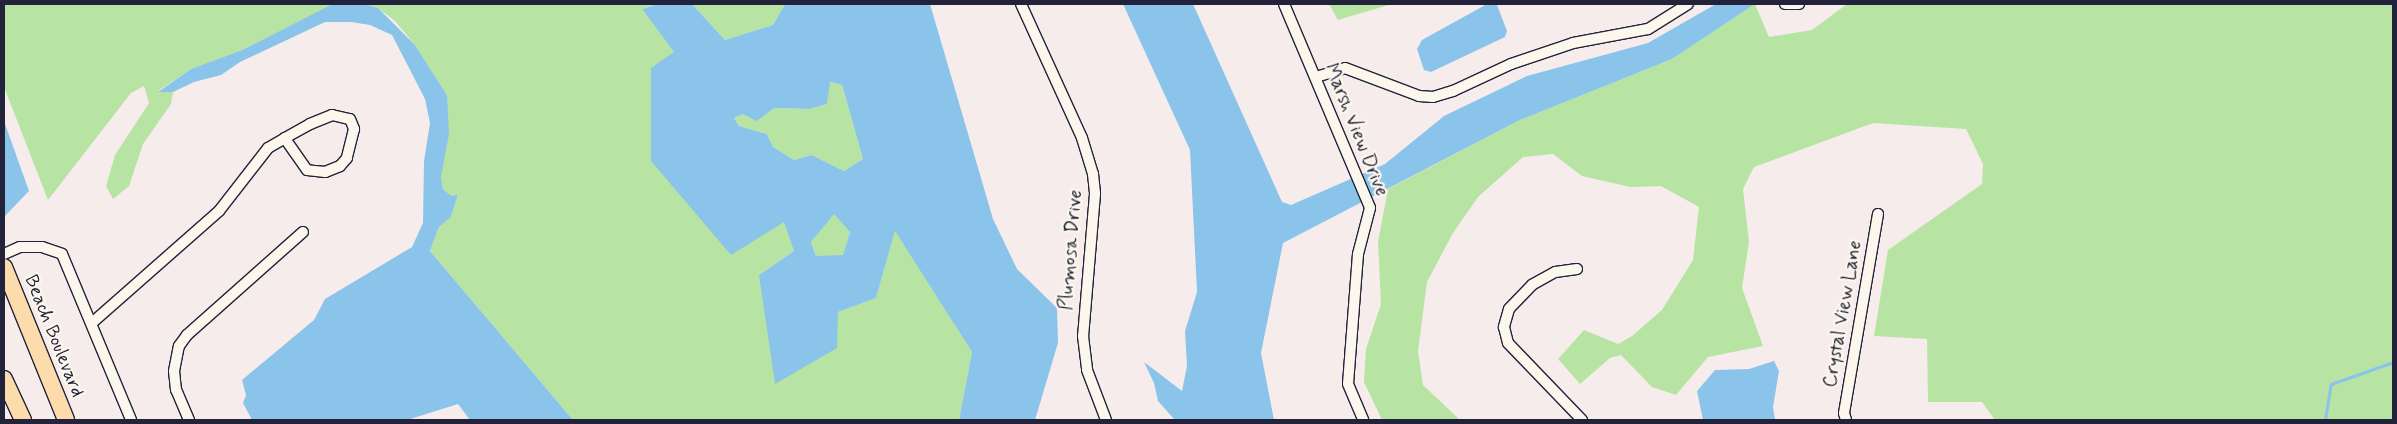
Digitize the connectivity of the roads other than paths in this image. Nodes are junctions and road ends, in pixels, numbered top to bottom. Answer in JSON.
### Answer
{"nodes":[{"id":1,"x":1021,"y":4,"type":"edge"},
{"id":2,"x":1284,"y":4,"type":"edge"},
{"id":3,"x":1688,"y":4,"type":"edge"},
{"id":4,"x":1785,"y":4,"type":"edge"},
{"id":5,"x":1799,"y":4,"type":"edge"},
{"id":6,"x":1316,"y":77,"type":"junction"},
{"id":7,"x":285,"y":138,"type":"junction"},
{"id":8,"x":1878,"y":214,"type":"dead end"},
{"id":9,"x":303,"y":232,"type":"dead end"},
{"id":10,"x":4,"y":254,"type":"edge"},
{"id":11,"x":1577,"y":269,"type":"dead end"},
{"id":12,"x":6,"y":272,"type":"edge"},
{"id":13,"x":92,"y":322,"type":"junction"},
{"id":14,"x":6,"y":384,"type":"edge"},
{"id":15,"x":23,"y":420,"type":"edge"},
{"id":16,"x":66,"y":420,"type":"edge"},
{"id":17,"x":131,"y":420,"type":"edge"},
{"id":18,"x":189,"y":420,"type":"edge"},
{"id":19,"x":1106,"y":420,"type":"edge"},
{"id":20,"x":1363,"y":420,"type":"edge"},
{"id":21,"x":1582,"y":420,"type":"edge"},
{"id":22,"x":1846,"y":420,"type":"edge"}],
"edges":[{"from":1,"to":19,"type":"street","name":"Plumosa Drive"},
{"from":2,"to":6,"type":"street","name":"Marsh View Drive"},
{"from":3,"to":6,"type":"street"},
{"from":4,"to":5,"type":"street"},
{"from":6,"to":20,"type":"street","name":"Marsh View Drive"},
{"from":7,"to":7,"type":"street"},
{"from":7,"to":13,"type":"street"},
{"from":8,"to":22,"type":"street","name":"Crystal View Lane"},
{"from":9,"to":18,"type":"street"},
{"from":10,"to":13,"type":"street"},
{"from":11,"to":21,"type":"street"},
{"from":12,"to":16,"type":"highway","name":"Beach Boulevard"},
{"from":13,"to":17,"type":"street"},
{"from":14,"to":15,"type":"highway"}]}
